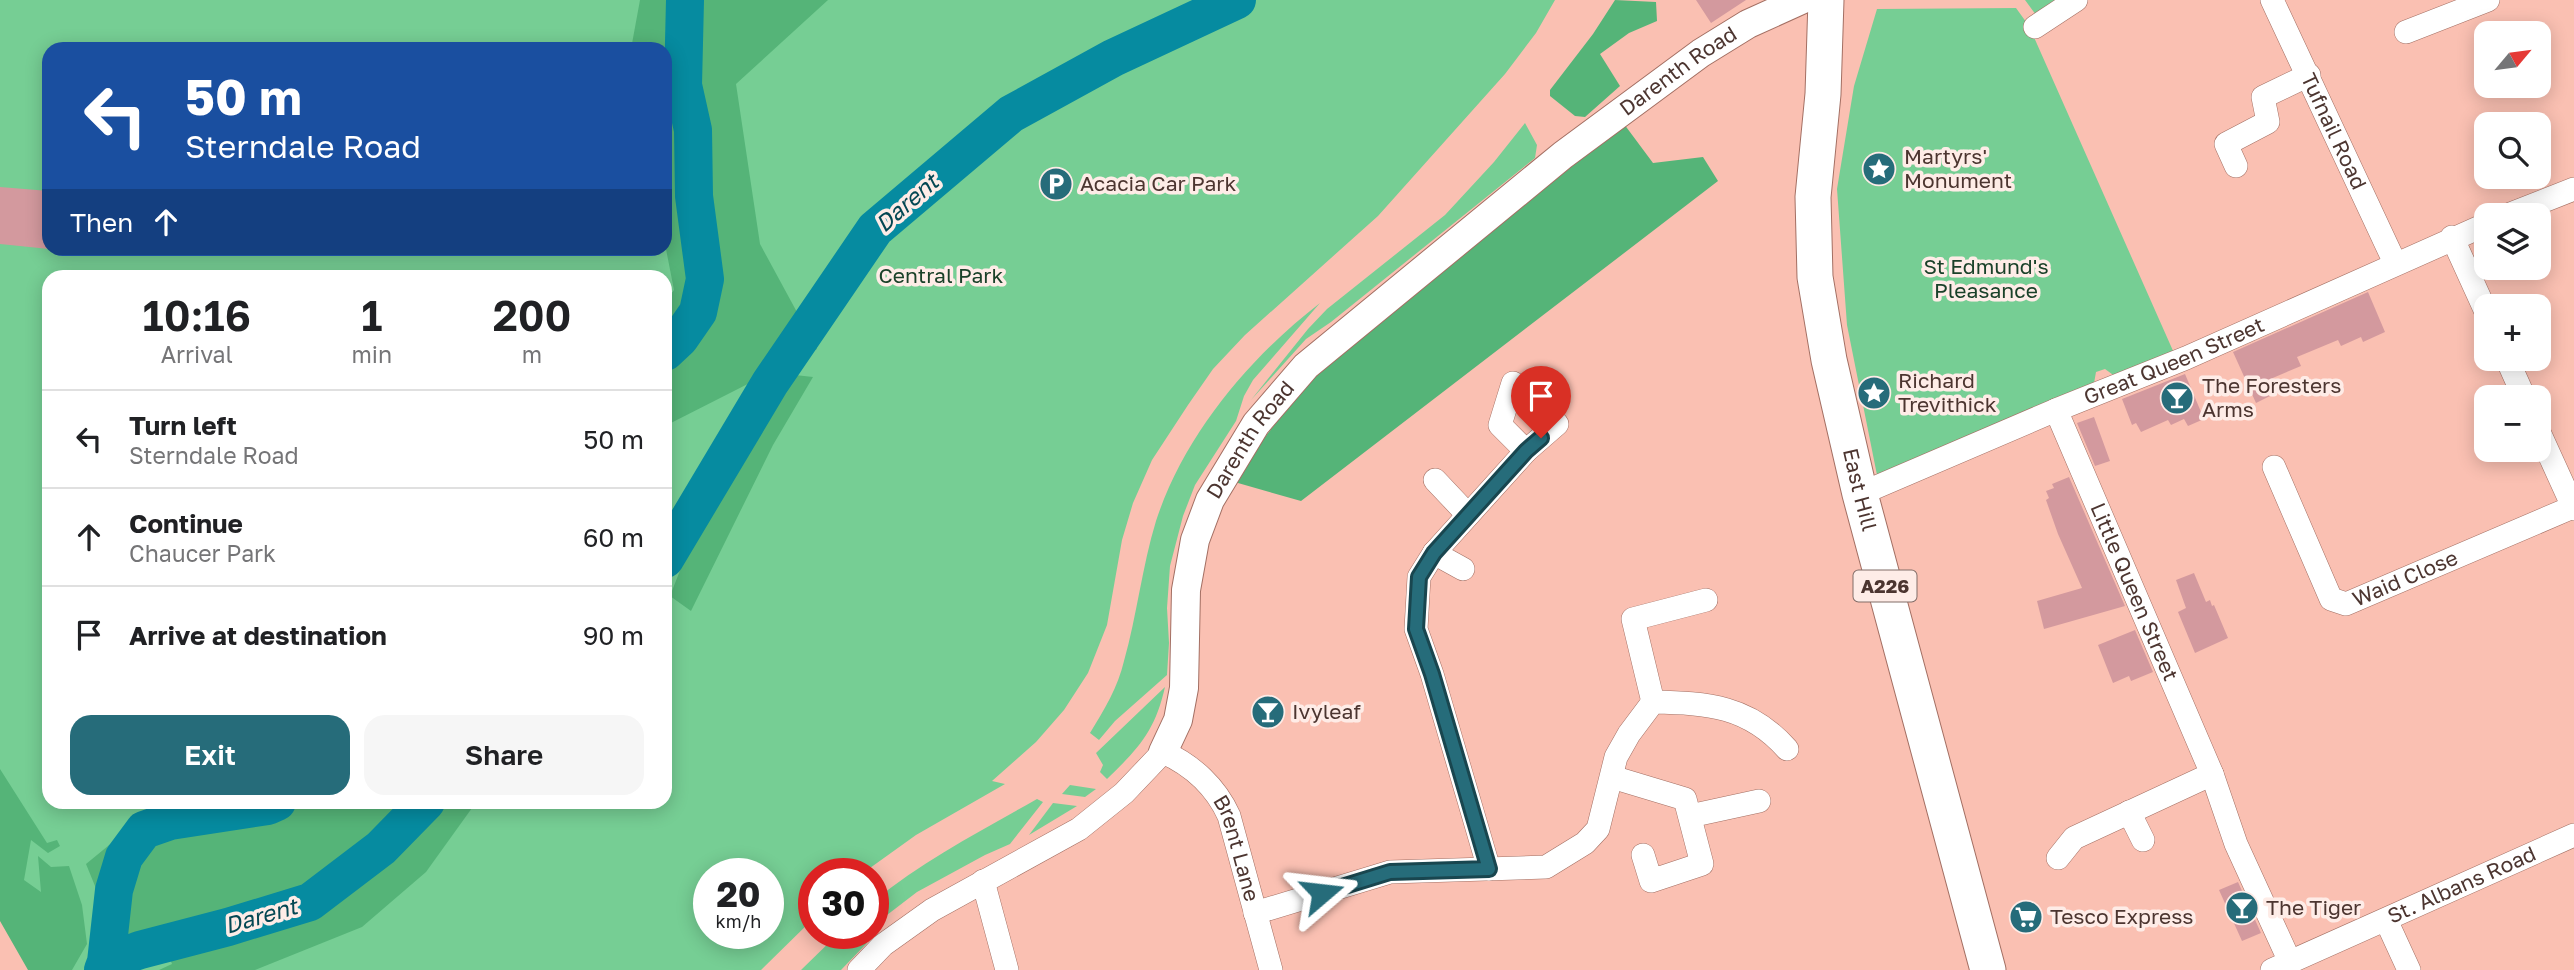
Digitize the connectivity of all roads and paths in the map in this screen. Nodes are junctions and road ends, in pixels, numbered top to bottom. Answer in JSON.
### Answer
{"nodes":[{"id":1,"x":1801,"y":0,"type":"edge"},
{"id":2,"x":1826,"y":0,"type":"edge"},
{"id":3,"x":2076,"y":0,"type":"edge"},
{"id":4,"x":2272,"y":0,"type":"edge"},
{"id":5,"x":2488,"y":0,"type":"edge"},
{"id":6,"x":2035,"y":27,"type":"dead end"},
{"id":7,"x":2406,"y":32,"type":"dead end"},
{"id":8,"x":2309,"y":75,"type":"junction"},
{"id":9,"x":2236,"y":166,"type":"dead end"},
{"id":10,"x":2574,"y":189,"type":"edge"},
{"id":11,"x":2538,"y":203,"type":"edge"},
{"id":12,"x":2474,"y":229,"type":"edge"},
{"id":13,"x":2452,"y":237,"type":"junction"},
{"id":14,"x":2395,"y":263,"type":"junction"},
{"id":15,"x":2478,"y":294,"type":"edge"},
{"id":16,"x":1513,"y":383,"type":"dead end"},
{"id":17,"x":2056,"y":410,"type":"junction"},
{"id":18,"x":1557,"y":424,"type":"dead end"},
{"id":19,"x":1526,"y":451,"type":"junction"},
{"id":20,"x":2551,"y":459,"type":"edge"},
{"id":21,"x":2274,"y":467,"type":"dead end"},
{"id":22,"x":1435,"y":480,"type":"dead end"},
{"id":23,"x":1860,"y":494,"type":"junction"},
{"id":24,"x":2573,"y":508,"type":"edge"},
{"id":25,"x":1468,"y":515,"type":"junction"},
{"id":26,"x":1434,"y":553,"type":"junction"},
{"id":27,"x":1463,"y":569,"type":"dead end"},
{"id":28,"x":1706,"y":600,"type":"dead end"},
{"id":29,"x":1653,"y":702,"type":"junction"},
{"id":30,"x":1787,"y":750,"type":"dead end"},
{"id":31,"x":1163,"y":752,"type":"junction"},
{"id":32,"x":2213,"y":774,"type":"junction"},
{"id":33,"x":1612,"y":777,"type":"junction"},
{"id":34,"x":1759,"y":801,"type":"dead end"},
{"id":35,"x":2129,"y":812,"type":"junction"},
{"id":36,"x":1690,"y":816,"type":"junction"},
{"id":37,"x":2574,"y":835,"type":"edge"},
{"id":38,"x":2143,"y":840,"type":"dead end"},
{"id":39,"x":1643,"y":855,"type":"dead end"},
{"id":40,"x":2058,"y":858,"type":"dead end"},
{"id":41,"x":1489,"y":869,"type":"junction"},
{"id":42,"x":983,"y":881,"type":"junction"},
{"id":43,"x":1255,"y":914,"type":"junction"},
{"id":44,"x":2386,"y":919,"type":"junction"},
{"id":45,"x":2281,"y":966,"type":"edge"},
{"id":46,"x":859,"y":970,"type":"edge"},
{"id":47,"x":1007,"y":970,"type":"edge"},
{"id":48,"x":1271,"y":970,"type":"edge"},
{"id":49,"x":1988,"y":970,"type":"edge"},
{"id":50,"x":2409,"y":970,"type":"edge"}],
"edges":[{"from":1,"to":31,"type":"street","name":"Darenth Road"},
{"from":2,"to":23,"type":"main road","name":"East Hill","number":"A226"},
{"from":3,"to":6,"type":"street"},
{"from":4,"to":8,"type":"street","name":"Tufnail Road"},
{"from":5,"to":7,"type":"street"},
{"from":8,"to":9,"type":"street"},
{"from":8,"to":14,"type":"street","name":"Tufnail Road"},
{"from":10,"to":11,"type":"street"},
{"from":12,"to":13,"type":"street","name":"Great Queen Street"},
{"from":13,"to":14,"type":"street","name":"Great Queen Street"},
{"from":13,"to":15,"type":"street"},
{"from":14,"to":17,"type":"street","name":"Great Queen Street"},
{"from":16,"to":19,"type":"street"},
{"from":17,"to":23,"type":"street","name":"Great Queen Street"},
{"from":17,"to":32,"type":"street","name":"Little Queen Street"},
{"from":18,"to":19,"type":"street"},
{"from":19,"to":25,"type":"street"},
{"from":20,"to":24,"type":"street"},
{"from":21,"to":24,"type":"street","name":"Waid Close"},
{"from":22,"to":25,"type":"street"},
{"from":23,"to":49,"type":"main road","name":"East Hill","number":"A226"},
{"from":25,"to":26,"type":"street"},
{"from":26,"to":27,"type":"street"},
{"from":26,"to":41,"type":"street"},
{"from":28,"to":29,"type":"street"},
{"from":29,"to":30,"type":"street"},
{"from":29,"to":33,"type":"street"},
{"from":31,"to":42,"type":"street","name":"Darenth Road"},
{"from":31,"to":43,"type":"street","name":"Brent Lane"},
{"from":32,"to":35,"type":"street"},
{"from":32,"to":45,"type":"street","name":"Little Queen Street"},
{"from":33,"to":36,"type":"street"},
{"from":33,"to":41,"type":"street"},
{"from":34,"to":36,"type":"street"},
{"from":35,"to":38,"type":"street"},
{"from":35,"to":40,"type":"street"},
{"from":36,"to":39,"type":"street"},
{"from":37,"to":44,"type":"street","name":"St. Albans Road"},
{"from":41,"to":43,"type":"street"},
{"from":42,"to":46,"type":"street","name":"Darenth Road"},
{"from":42,"to":47,"type":"street"},
{"from":43,"to":48,"type":"street","name":"Brent Lane"},
{"from":44,"to":45,"type":"street","name":"St. Albans Road"},
{"from":44,"to":50,"type":"street"}]}
